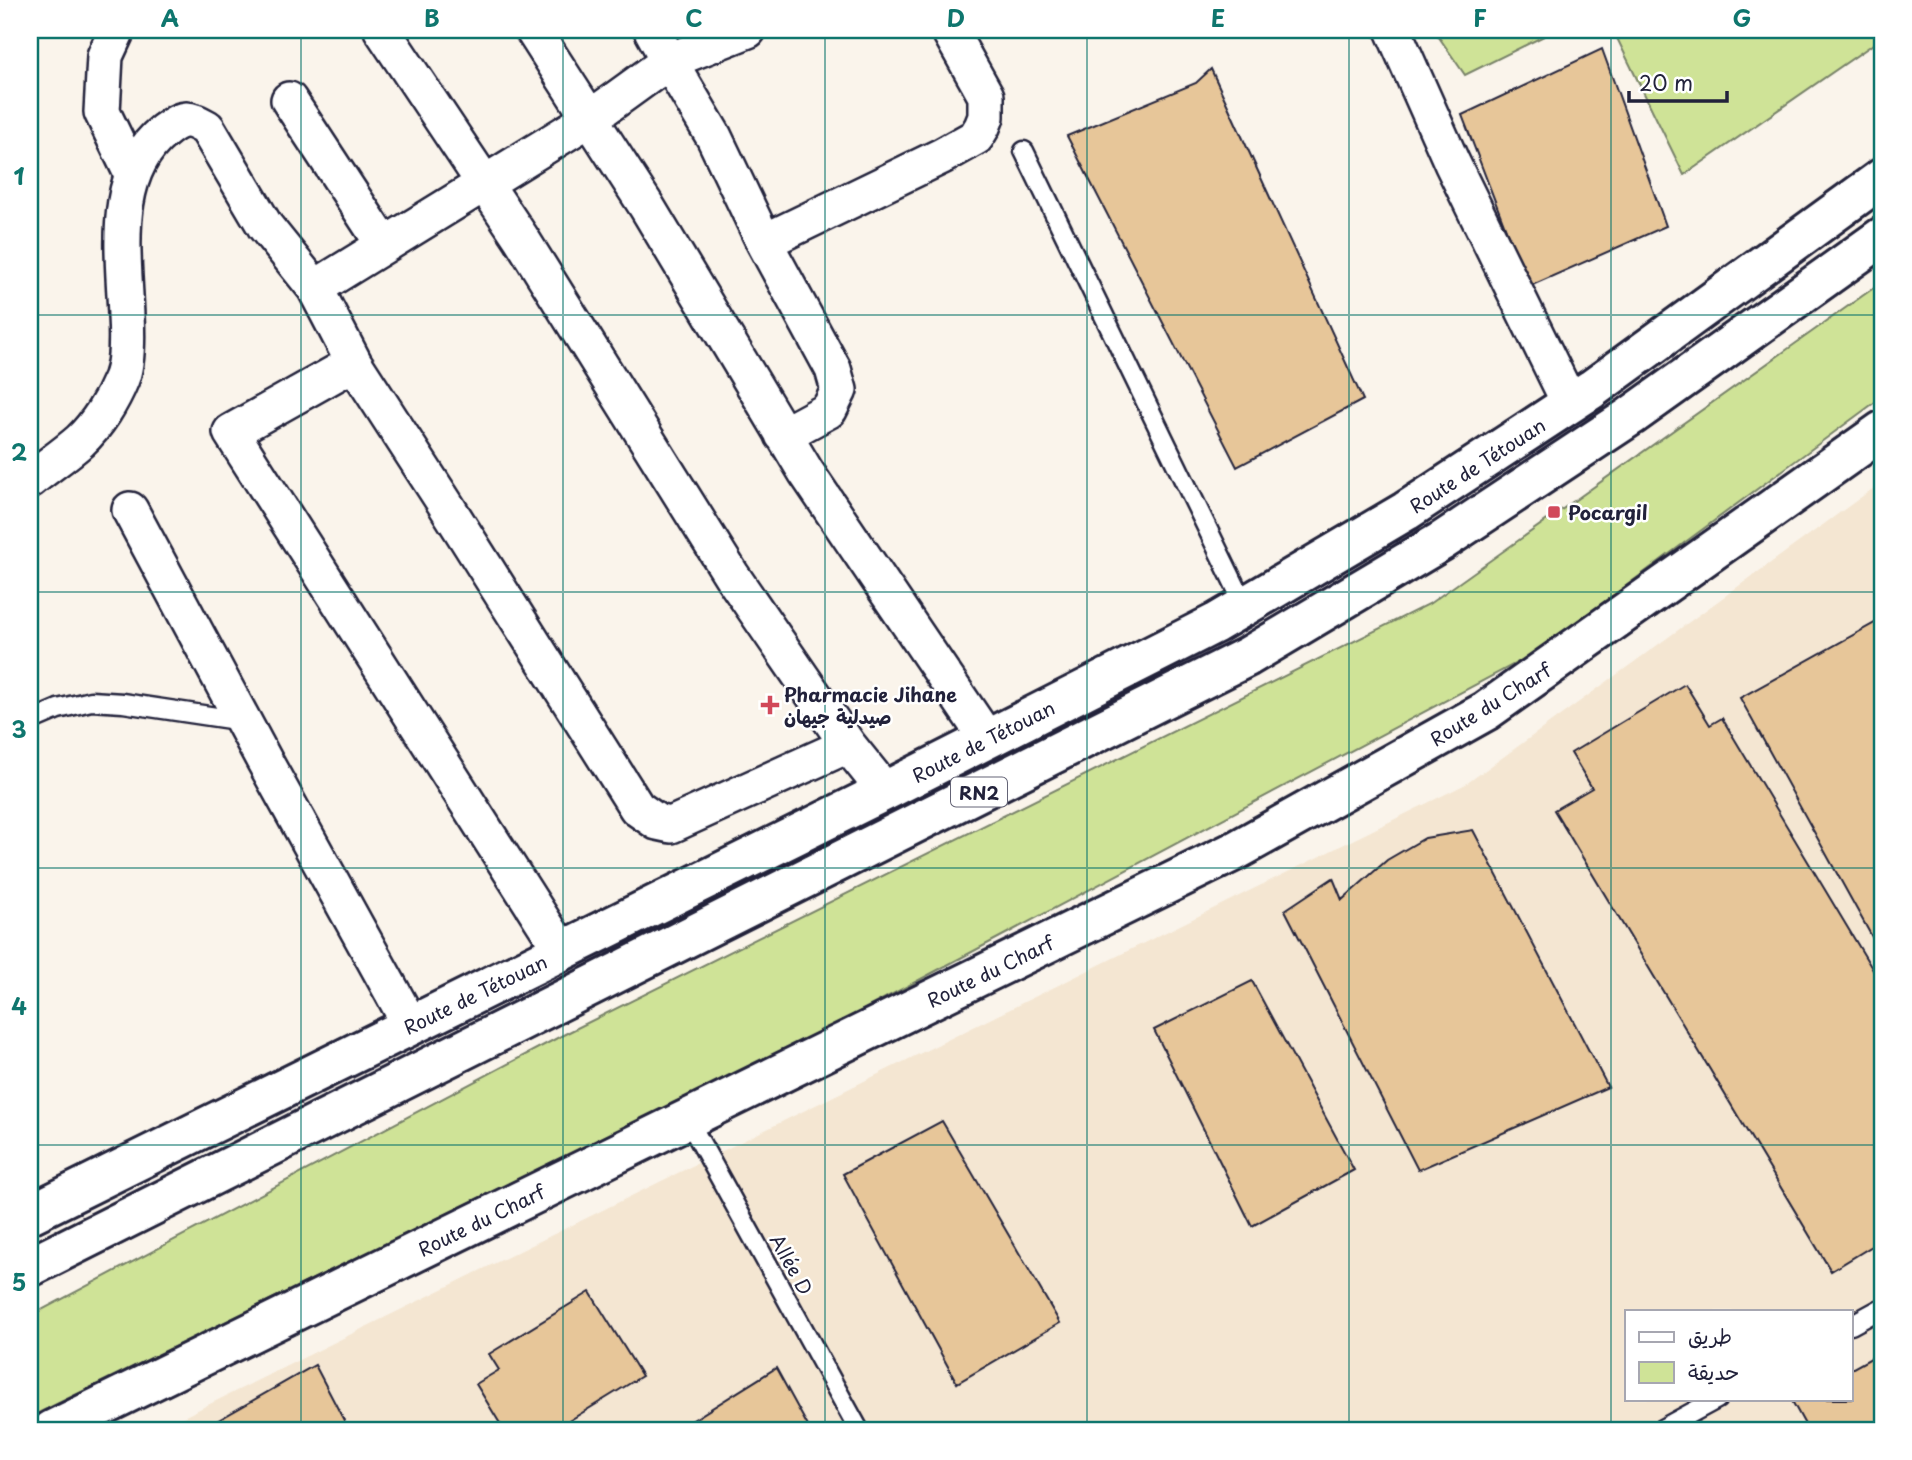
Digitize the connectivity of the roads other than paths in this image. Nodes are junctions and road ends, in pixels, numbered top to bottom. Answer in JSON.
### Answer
{"nodes":[{"id":1,"x":117,"y":30,"type":"edge"},
{"id":2,"x":382,"y":30,"type":"edge"},
{"id":3,"x":533,"y":30,"type":"edge"},
{"id":4,"x":652,"y":30,"type":"edge"},
{"id":5,"x":748,"y":30,"type":"edge"},
{"id":6,"x":949,"y":30,"type":"edge"},
{"id":7,"x":1393,"y":30,"type":"edge"},
{"id":8,"x":669,"y":61,"type":"junction"},
{"id":9,"x":289,"y":100,"type":"dead end"},
{"id":10,"x":589,"y":120,"type":"junction"},
{"id":11,"x":1024,"y":151,"type":"dead end"},
{"id":12,"x":132,"y":174,"type":"junction"},
{"id":13,"x":1882,"y":177,"type":"edge"},
{"id":14,"x":484,"y":184,"type":"junction"},
{"id":15,"x":1882,"y":237,"type":"edge"},
{"id":16,"x":764,"y":242,"type":"junction"},
{"id":17,"x":384,"y":245,"type":"junction"},
{"id":18,"x":315,"y":288,"type":"junction"},
{"id":19,"x":354,"y":362,"type":"junction"},
{"id":20,"x":1570,"y":404,"type":"junction"},
{"id":21,"x":1882,"y":431,"type":"edge"},
{"id":22,"x":783,"y":435,"type":"junction"},
{"id":23,"x":30,"y":480,"type":"edge"},
{"id":24,"x":130,"y":510,"type":"dead end"},
{"id":25,"x":1245,"y":606,"type":"junction"},
{"id":26,"x":30,"y":721,"type":"edge"},
{"id":27,"x":243,"y":721,"type":"junction"},
{"id":28,"x":987,"y":739,"type":"junction"},
{"id":29,"x":848,"y":745,"type":"junction"},
{"id":30,"x":885,"y":791,"type":"junction"},
{"id":31,"x":562,"y":951,"type":"junction"},
{"id":32,"x":411,"y":1026,"type":"junction"},
{"id":33,"x":687,"y":1118,"type":"junction"},
{"id":34,"x":30,"y":1214,"type":"edge"},
{"id":35,"x":30,"y":1267,"type":"edge"},
{"id":36,"x":1882,"y":1308,"type":"edge"},
{"id":37,"x":1853,"y":1324,"type":"edge"},
{"id":38,"x":1715,"y":1400,"type":"edge"},
{"id":39,"x":52,"y":1430,"type":"edge"},
{"id":40,"x":859,"y":1430,"type":"edge"},
{"id":41,"x":1660,"y":1430,"type":"edge"}],
"edges":[{"from":1,"to":12,"type":"street"},
{"from":2,"to":14,"type":"street"},
{"from":3,"to":10,"type":"street"},
{"from":4,"to":8,"type":"street"},
{"from":5,"to":8,"type":"street"},
{"from":6,"to":16,"type":"street"},
{"from":7,"to":20,"type":"street"},
{"from":8,"to":10,"type":"street"},
{"from":8,"to":16,"type":"street"},
{"from":9,"to":17,"type":"street"},
{"from":10,"to":14,"type":"street"},
{"from":10,"to":22,"type":"street"},
{"from":11,"to":25,"type":"lane"},
{"from":12,"to":18,"type":"street"},
{"from":12,"to":23,"type":"street"},
{"from":13,"to":20,"type":"main road","name":"Route de Tétouan","number":"RN2"},
{"from":14,"to":17,"type":"street"},
{"from":14,"to":29,"type":"street"},
{"from":15,"to":35,"type":"main road","number":"RN2"},
{"from":16,"to":22,"type":"street"},
{"from":17,"to":18,"type":"street"},
{"from":18,"to":19,"type":"street"},
{"from":19,"to":29,"type":"street"},
{"from":19,"to":31,"type":"street"},
{"from":20,"to":25,"type":"main road","name":"Route de Tétouan","number":"RN2"},
{"from":21,"to":33,"type":"main road","name":"Route du Charf"},
{"from":22,"to":28,"type":"street"},
{"from":24,"to":27,"type":"street"},
{"from":25,"to":28,"type":"main road","name":"Route de Tétouan","number":"RN2"},
{"from":26,"to":27,"type":"lane"},
{"from":27,"to":32,"type":"street"},
{"from":28,"to":30,"type":"main road","name":"Route de Tétouan","number":"RN2"},
{"from":29,"to":30,"type":"street"},
{"from":30,"to":31,"type":"main road","name":"Route de Tétouan","number":"RN2"},
{"from":31,"to":32,"type":"main road","name":"Route de Tétouan","number":"RN2"},
{"from":32,"to":34,"type":"main road","name":"Route de Tétouan","number":"RN2"},
{"from":33,"to":39,"type":"main road","name":"Route du Charf"},
{"from":33,"to":40,"type":"lane","name":"Allée D"},
{"from":36,"to":37,"type":"lane"},
{"from":38,"to":41,"type":"lane"}]}
